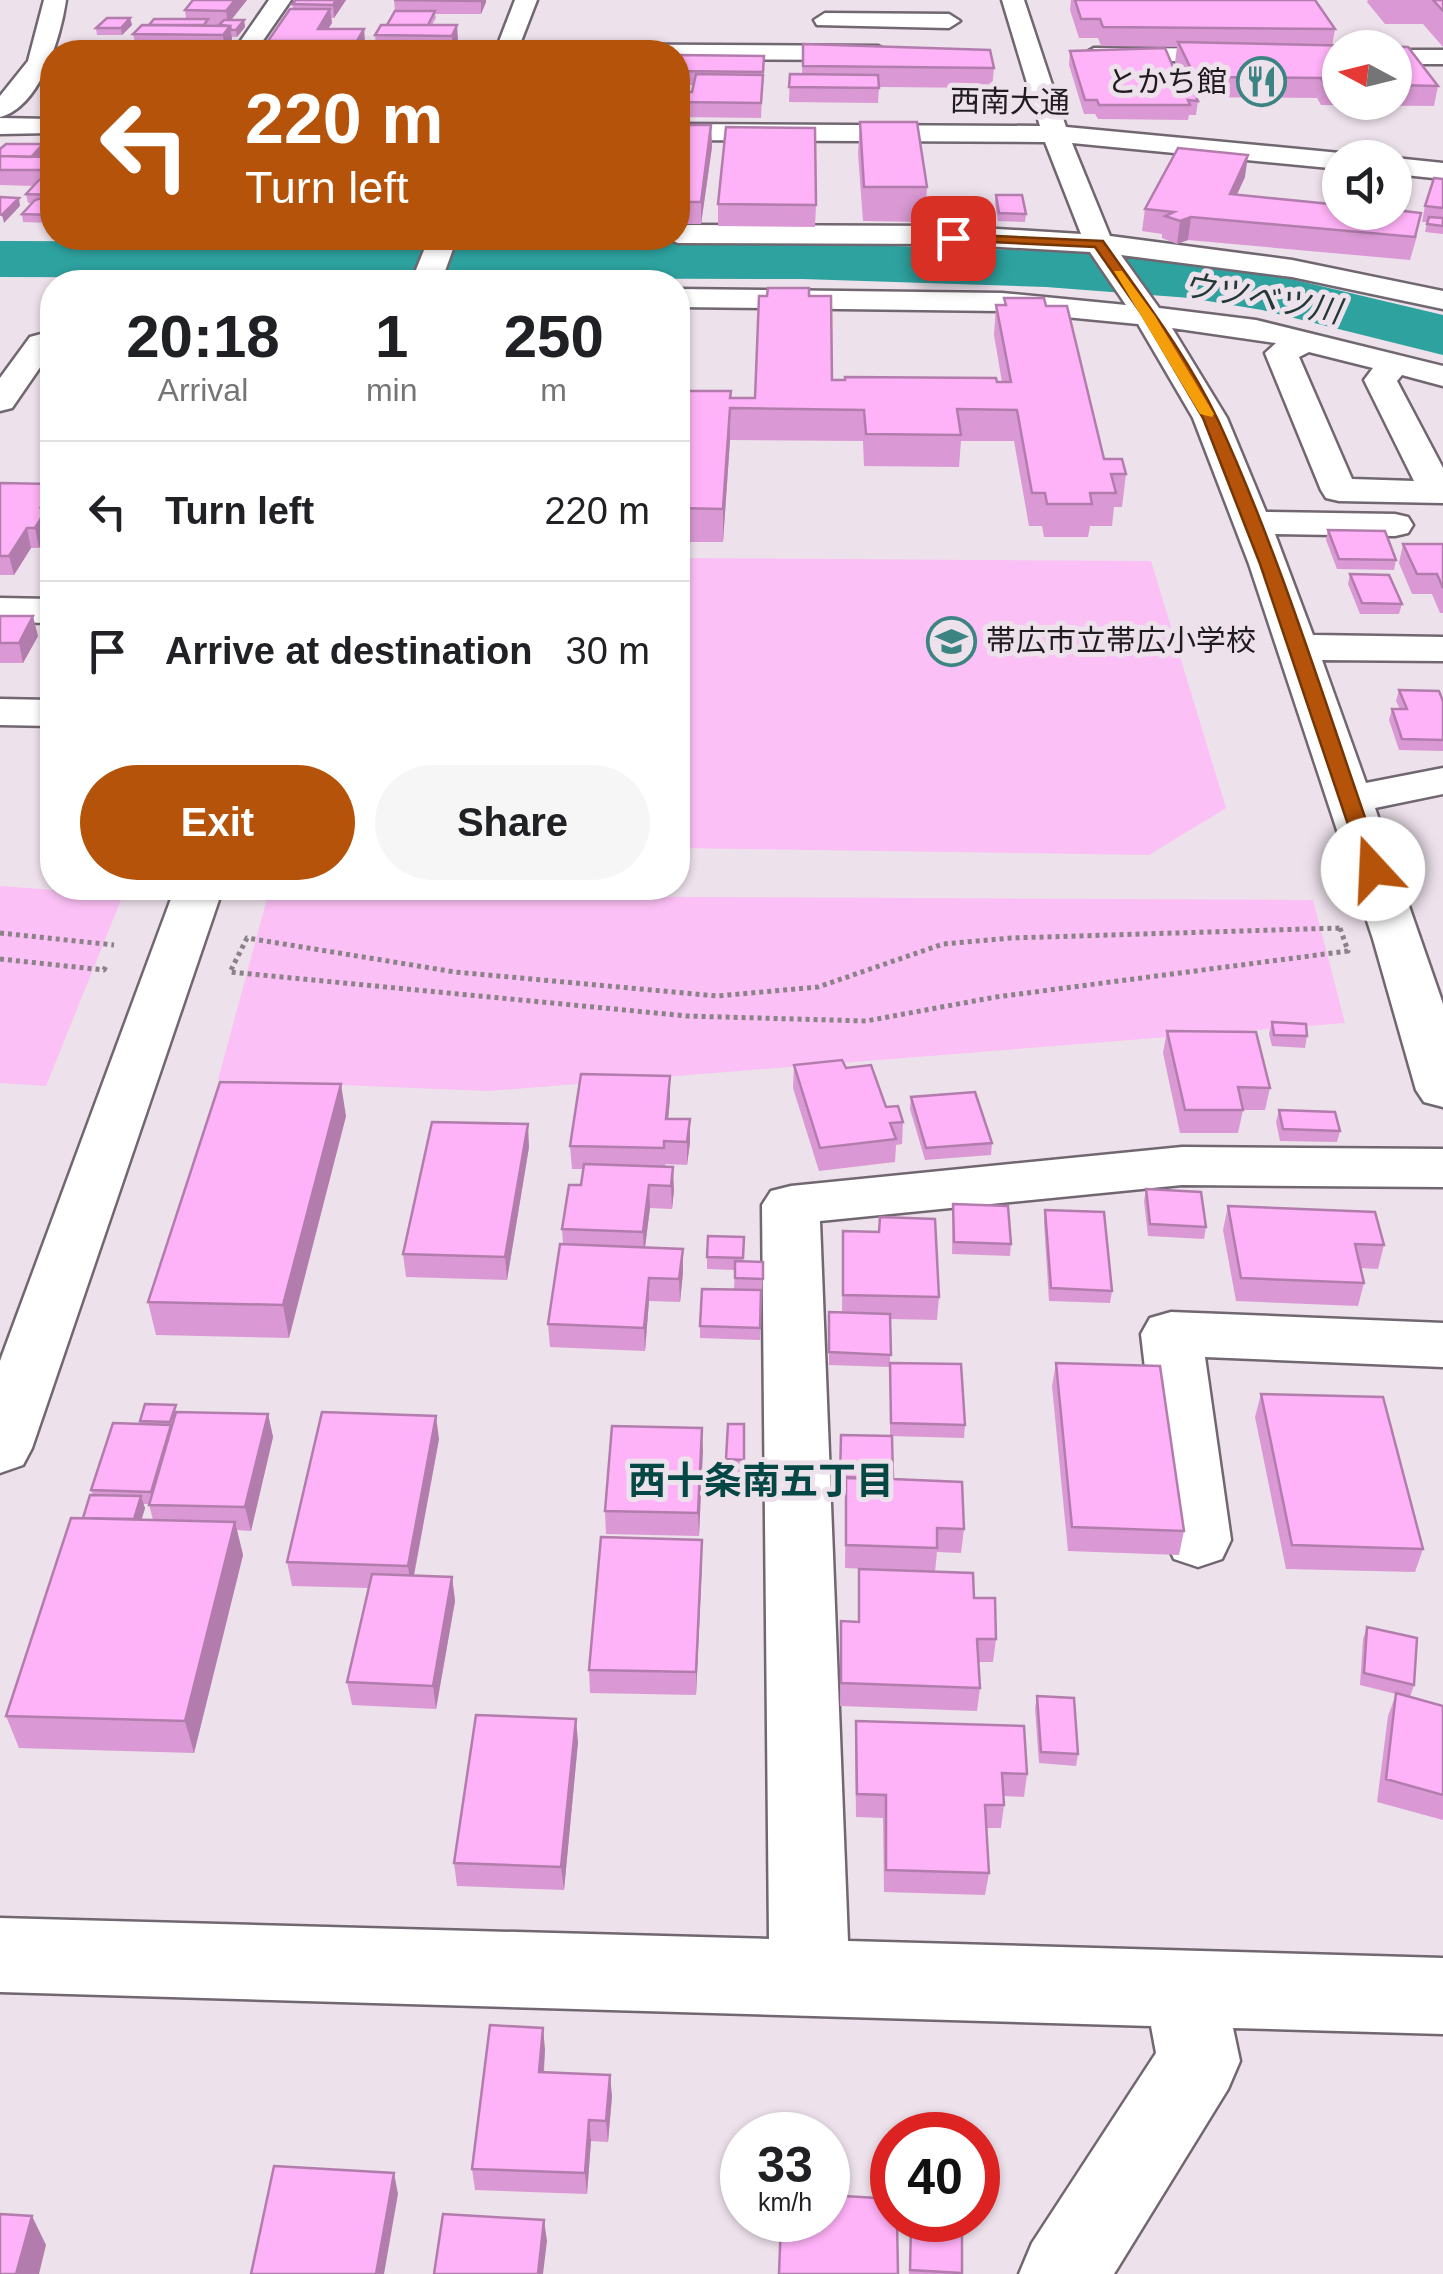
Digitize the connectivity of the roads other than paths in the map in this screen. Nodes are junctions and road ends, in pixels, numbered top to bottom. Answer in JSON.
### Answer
{"nodes":[{"id":1,"x":55,"y":0,"type":"edge"},
{"id":2,"x":280,"y":0,"type":"edge"},
{"id":3,"x":526,"y":0,"type":"edge"},
{"id":4,"x":1013,"y":0,"type":"edge"},
{"id":5,"x":826,"y":10,"type":"edge"},
{"id":6,"x":794,"y":20,"type":"dead end"},
{"id":7,"x":948,"y":21,"type":"dead end"},
{"id":8,"x":51,"y":40,"type":"edge"},
{"id":9,"x":252,"y":40,"type":"edge"},
{"id":10,"x":511,"y":40,"type":"edge"},
{"id":11,"x":690,"y":53,"type":"edge"},
{"id":12,"x":828,"y":53,"type":"junction"},
{"id":13,"x":902,"y":54,"type":"edge"},
{"id":14,"x":1042,"y":55,"type":"junction"},
{"id":15,"x":1322,"y":56,"type":"edge"},
{"id":16,"x":1412,"y":57,"type":"edge"},
{"id":17,"x":1443,"y":57,"type":"edge"},
{"id":18,"x":40,"y":63,"type":"edge"},
{"id":19,"x":0,"y":110,"type":"edge"},
{"id":20,"x":0,"y":126,"type":"edge"},
{"id":21,"x":40,"y":126,"type":"edge"},
{"id":22,"x":690,"y":132,"type":"edge"},
{"id":23,"x":1054,"y":134,"type":"junction"},
{"id":24,"x":1304,"y":158,"type":"junction"},
{"id":25,"x":1322,"y":160,"type":"edge"},
{"id":26,"x":1412,"y":168,"type":"edge"},
{"id":27,"x":1443,"y":171,"type":"edge"},
{"id":28,"x":1292,"y":188,"type":"dead end"},
{"id":29,"x":690,"y":234,"type":"edge"},
{"id":30,"x":1102,"y":251,"type":"junction"},
{"id":31,"x":690,"y":298,"type":"edge"},
{"id":32,"x":1443,"y":300,"type":"edge"},
{"id":33,"x":1144,"y":309,"type":"junction"},
{"id":34,"x":1309,"y":340,"type":"junction"},
{"id":35,"x":0,"y":344,"type":"edge"},
{"id":36,"x":40,"y":344,"type":"edge"},
{"id":37,"x":40,"y":352,"type":"edge"},
{"id":38,"x":1397,"y":362,"type":"junction"},
{"id":39,"x":1443,"y":376,"type":"edge"},
{"id":40,"x":0,"y":401,"type":"edge"},
{"id":41,"x":1441,"y":503,"type":"edge"},
{"id":42,"x":1251,"y":523,"type":"junction"},
{"id":43,"x":0,"y":610,"type":"edge"},
{"id":44,"x":40,"y":611,"type":"edge"},
{"id":45,"x":1295,"y":647,"type":"junction"},
{"id":46,"x":1443,"y":650,"type":"edge"},
{"id":47,"x":0,"y":712,"type":"edge"},
{"id":48,"x":40,"y":713,"type":"edge"},
{"id":49,"x":1443,"y":781,"type":"edge"},
{"id":50,"x":1348,"y":800,"type":"junction"},
{"id":51,"x":195,"y":900,"type":"edge"},
{"id":52,"x":1438,"y":1059,"type":"edge"},
{"id":53,"x":1443,"y":1168,"type":"edge"},
{"id":54,"x":1443,"y":1346,"type":"edge"},
{"id":55,"x":2,"y":1440,"type":"edge"},
{"id":56,"x":1198,"y":1540,"type":"dead end"},
{"id":57,"x":0,"y":1955,"type":"edge"},
{"id":58,"x":809,"y":1976,"type":"junction"},
{"id":59,"x":1183,"y":1987,"type":"junction"},
{"id":60,"x":1443,"y":1996,"type":"edge"},
{"id":61,"x":1064,"y":2274,"type":"edge"}],
"edges":[{"from":1,"to":8,"type":"street"},
{"from":2,"to":9,"type":"street"},
{"from":3,"to":10,"type":"street"},
{"from":4,"to":14,"type":"street"},
{"from":5,"to":6,"type":"street"},
{"from":5,"to":7,"type":"street"},
{"from":5,"to":12,"type":"street"},
{"from":11,"to":12,"type":"street"},
{"from":12,"to":13,"type":"street"},
{"from":14,"to":15,"type":"street"},
{"from":14,"to":23,"type":"street"},
{"from":16,"to":17,"type":"street"},
{"from":18,"to":19,"type":"street"},
{"from":20,"to":21,"type":"street"},
{"from":22,"to":23,"type":"street","name":"西南大通"},
{"from":23,"to":24,"type":"street","name":"西南大通"},
{"from":23,"to":30,"type":"street"},
{"from":24,"to":25,"type":"street","name":"西南大通"},
{"from":24,"to":28,"type":"street"},
{"from":26,"to":27,"type":"street"},
{"from":29,"to":30,"type":"street"},
{"from":30,"to":32,"type":"street"},
{"from":30,"to":33,"type":"street"},
{"from":31,"to":33,"type":"street"},
{"from":33,"to":34,"type":"street"},
{"from":33,"to":42,"type":"street"},
{"from":34,"to":38,"type":"street"},
{"from":34,"to":41,"type":"street"},
{"from":35,"to":36,"type":"street"},
{"from":37,"to":40,"type":"street"},
{"from":38,"to":39,"type":"street"},
{"from":38,"to":41,"type":"street"},
{"from":41,"to":42,"type":"street"},
{"from":42,"to":45,"type":"street"},
{"from":43,"to":44,"type":"street"},
{"from":45,"to":46,"type":"street"},
{"from":45,"to":50,"type":"street"},
{"from":47,"to":48,"type":"street"},
{"from":49,"to":50,"type":"street"},
{"from":50,"to":52,"type":"street"},
{"from":51,"to":55,"type":"street"},
{"from":53,"to":58,"type":"street"},
{"from":54,"to":56,"type":"street"},
{"from":57,"to":58,"type":"street"},
{"from":58,"to":59,"type":"street"},
{"from":59,"to":60,"type":"street"},
{"from":59,"to":61,"type":"street"}]}
